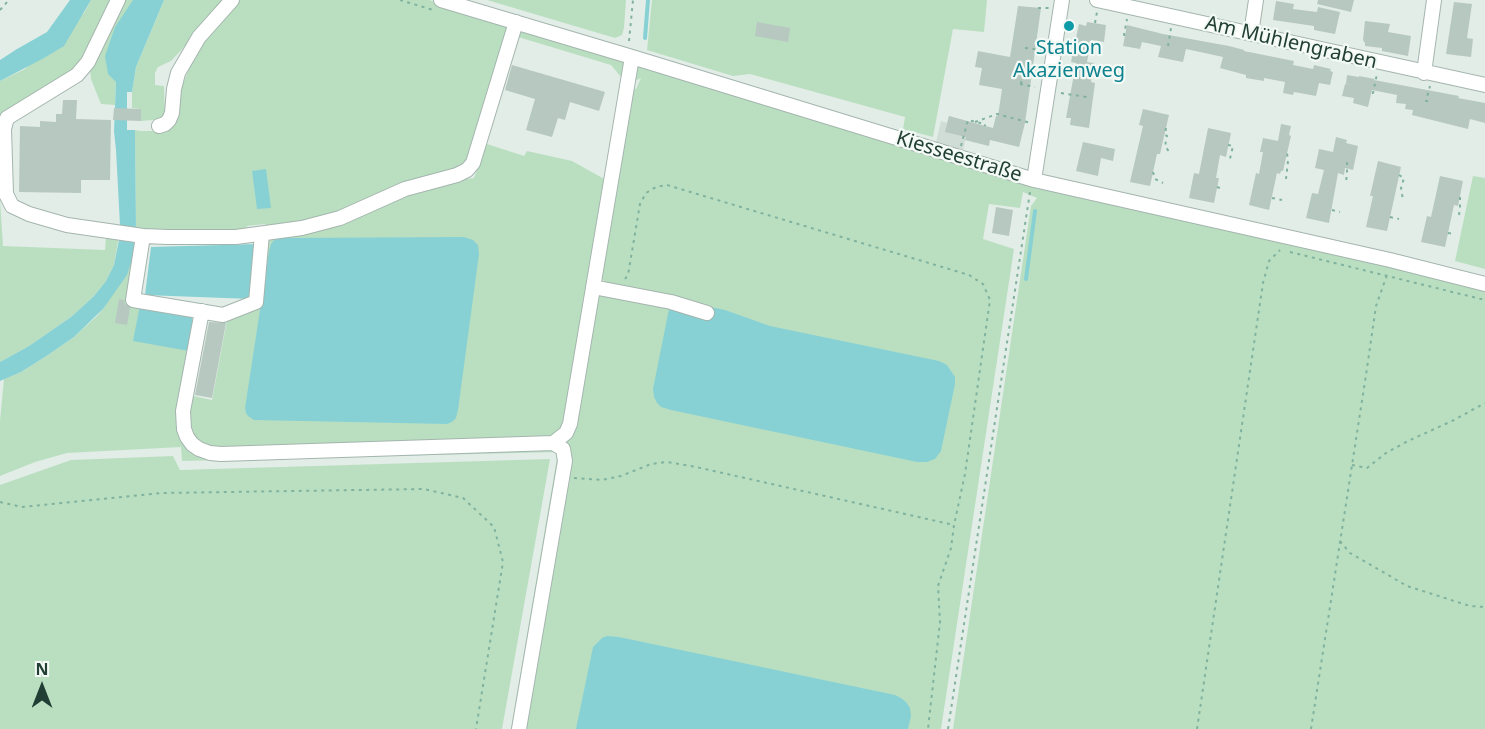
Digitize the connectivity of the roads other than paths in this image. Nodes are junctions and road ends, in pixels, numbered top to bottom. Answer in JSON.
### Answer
{"nodes":[{"id":1,"x":118,"y":0,"type":"edge"},
{"id":2,"x":232,"y":0,"type":"edge"},
{"id":3,"x":441,"y":0,"type":"edge"},
{"id":4,"x":1062,"y":0,"type":"edge"},
{"id":5,"x":1097,"y":0,"type":"edge"},
{"id":6,"x":1256,"y":0,"type":"edge"},
{"id":7,"x":1434,"y":0,"type":"edge"},
{"id":8,"x":516,"y":22,"type":"junction"},
{"id":9,"x":1251,"y":34,"type":"junction"},
{"id":10,"x":630,"y":57,"type":"junction"},
{"id":11,"x":1428,"y":74,"type":"junction"},
{"id":12,"x":1485,"y":85,"type":"edge"},
{"id":13,"x":159,"y":126,"type":"dead end"},
{"id":14,"x":1032,"y":186,"type":"junction"},
{"id":15,"x":262,"y":234,"type":"junction"},
{"id":16,"x":140,"y":236,"type":"junction"},
{"id":17,"x":1485,"y":284,"type":"edge"},
{"id":18,"x":593,"y":287,"type":"junction"},
{"id":19,"x":202,"y":311,"type":"junction"},
{"id":20,"x":707,"y":313,"type":"dead end"},
{"id":21,"x":554,"y":443,"type":"junction"},
{"id":22,"x":519,"y":729,"type":"edge"}],
"edges":[{"from":1,"to":16,"type":"street"},
{"from":2,"to":13,"type":"street"},
{"from":3,"to":8,"type":"street","name":"Kiesseestraße"},
{"from":4,"to":14,"type":"street"},
{"from":5,"to":9,"type":"street","name":"Am Mühlengraben"},
{"from":6,"to":9,"type":"street"},
{"from":7,"to":11,"type":"street"},
{"from":8,"to":10,"type":"street","name":"Kiesseestraße"},
{"from":8,"to":15,"type":"street"},
{"from":9,"to":11,"type":"street","name":"Am Mühlengraben"},
{"from":10,"to":14,"type":"street","name":"Kiesseestraße"},
{"from":10,"to":18,"type":"street"},
{"from":11,"to":12,"type":"street","name":"Am Mühlengraben"},
{"from":14,"to":17,"type":"street","name":"Kiesseestraße"},
{"from":15,"to":16,"type":"street"},
{"from":15,"to":19,"type":"street"},
{"from":16,"to":19,"type":"street"},
{"from":18,"to":20,"type":"street"},
{"from":18,"to":21,"type":"street"},
{"from":19,"to":21,"type":"street"},
{"from":21,"to":22,"type":"street"}]}
